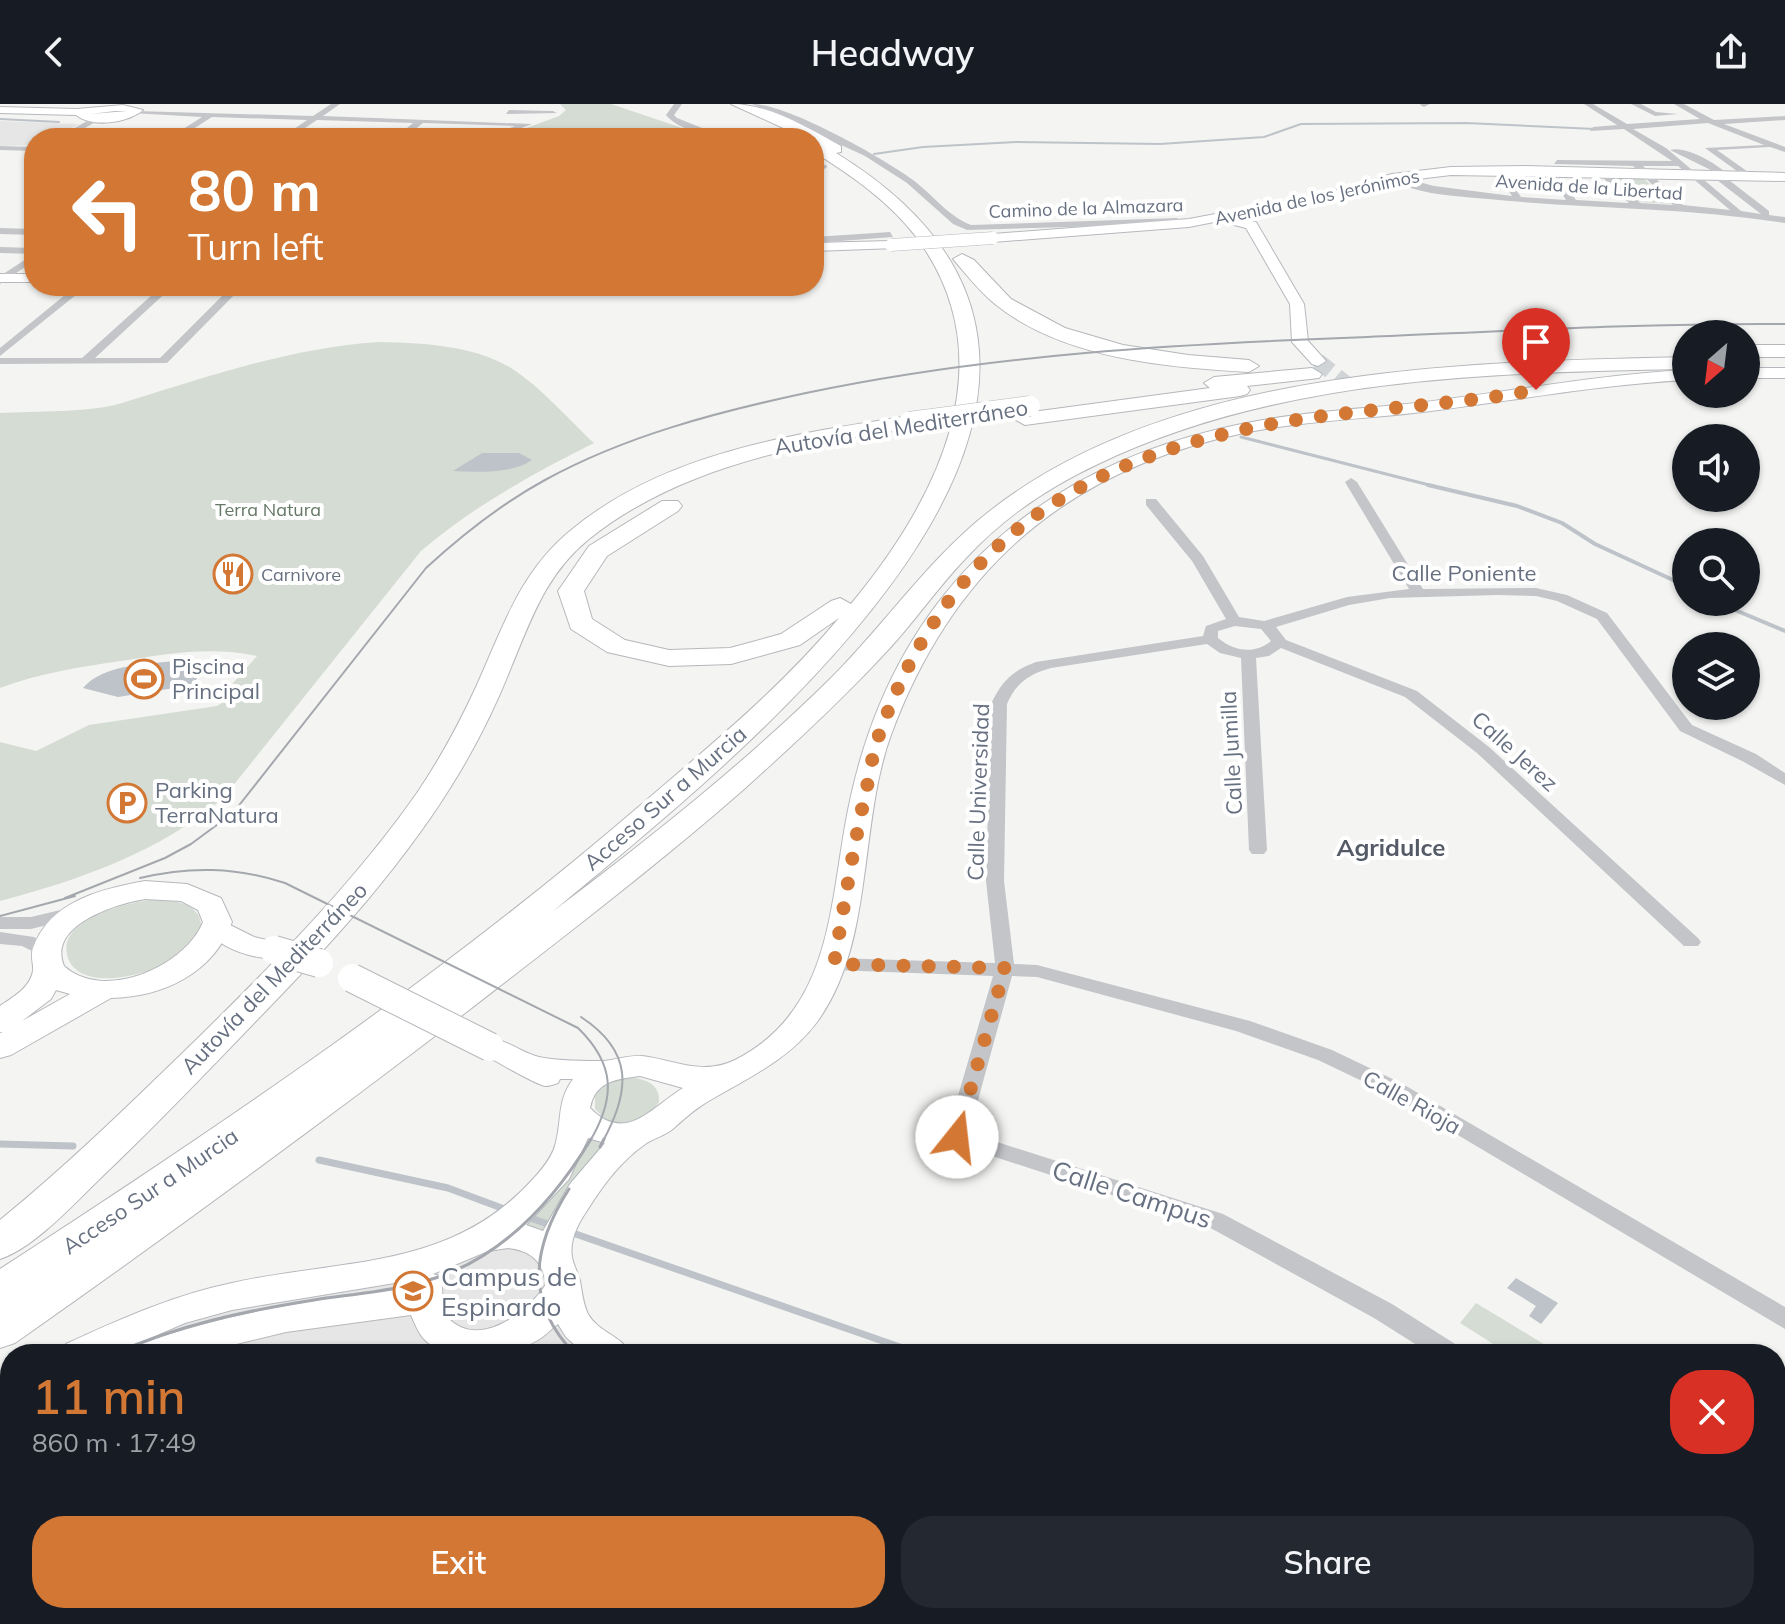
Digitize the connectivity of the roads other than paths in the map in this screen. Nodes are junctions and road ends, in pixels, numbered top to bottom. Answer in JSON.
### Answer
{"nodes":[{"id":1,"x":546,"y":104,"type":"edge"},
{"id":2,"x":678,"y":104,"type":"edge"},
{"id":3,"x":738,"y":104,"type":"edge"},
{"id":4,"x":756,"y":104,"type":"edge"},
{"id":5,"x":1588,"y":104,"type":"edge"},
{"id":6,"x":1635,"y":104,"type":"edge"},
{"id":7,"x":1678,"y":104,"type":"edge"},
{"id":8,"x":123,"y":105,"type":"edge"},
{"id":9,"x":723,"y":105,"type":"edge"},
{"id":10,"x":334,"y":106,"type":"edge"},
{"id":11,"x":317,"y":107,"type":"dead end"},
{"id":12,"x":347,"y":107,"type":"dead end"},
{"id":13,"x":0,"y":109,"type":"edge"},
{"id":14,"x":500,"y":112,"type":"dead end"},
{"id":15,"x":89,"y":113,"type":"junction"},
{"id":16,"x":135,"y":113,"type":"junction"},
{"id":17,"x":553,"y":113,"type":"junction"},
{"id":18,"x":1695,"y":114,"type":"junction"},
{"id":19,"x":211,"y":115,"type":"junction"},
{"id":20,"x":1657,"y":115,"type":"junction"},
{"id":21,"x":1610,"y":117,"type":"junction"},
{"id":22,"x":314,"y":118,"type":"junction"},
{"id":23,"x":1785,"y":118,"type":"edge"},
{"id":24,"x":421,"y":121,"type":"junction"},
{"id":25,"x":1710,"y":122,"type":"junction"},
{"id":26,"x":528,"y":124,"type":"junction"},
{"id":27,"x":1673,"y":124,"type":"junction"},
{"id":28,"x":1625,"y":127,"type":"junction"},
{"id":29,"x":72,"y":128,"type":"edge"},
{"id":30,"x":190,"y":128,"type":"edge"},
{"id":31,"x":300,"y":128,"type":"edge"},
{"id":32,"x":412,"y":128,"type":"edge"},
{"id":33,"x":517,"y":128,"type":"edge"},
{"id":34,"x":696,"y":128,"type":"edge"},
{"id":35,"x":777,"y":128,"type":"edge"},
{"id":36,"x":794,"y":128,"type":"edge"},
{"id":37,"x":818,"y":128,"type":"edge"},
{"id":38,"x":1728,"y":128,"type":"junction"},
{"id":39,"x":1785,"y":128,"type":"edge"},
{"id":40,"x":1593,"y":129,"type":"dead end"},
{"id":41,"x":824,"y":131,"type":"edge"},
{"id":42,"x":1664,"y":131,"type":"dead end"},
{"id":43,"x":824,"y":142,"type":"edge"},
{"id":44,"x":1784,"y":146,"type":"edge"},
{"id":45,"x":0,"y":148,"type":"edge"},
{"id":46,"x":24,"y":149,"type":"edge"},
{"id":47,"x":824,"y":152,"type":"edge"},
{"id":48,"x":1666,"y":153,"type":"junction"},
{"id":49,"x":1614,"y":154,"type":"junction"},
{"id":50,"x":1621,"y":163,"type":"junction"},
{"id":51,"x":1681,"y":164,"type":"junction"},
{"id":52,"x":1558,"y":167,"type":"junction"},
{"id":53,"x":1638,"y":168,"type":"junction"},
{"id":54,"x":1499,"y":169,"type":"junction"},
{"id":55,"x":1602,"y":172,"type":"junction"},
{"id":56,"x":1692,"y":174,"type":"junction"},
{"id":57,"x":1721,"y":175,"type":"junction"},
{"id":58,"x":1748,"y":176,"type":"junction"},
{"id":59,"x":1392,"y":178,"type":"junction"},
{"id":60,"x":1783,"y":178,"type":"edge"},
{"id":61,"x":1518,"y":199,"type":"junction"},
{"id":62,"x":1573,"y":203,"type":"junction"},
{"id":63,"x":1639,"y":207,"type":"junction"},
{"id":64,"x":1682,"y":209,"type":"junction"},
{"id":65,"x":1737,"y":211,"type":"junction"},
{"id":66,"x":1766,"y":213,"type":"dead end"},
{"id":67,"x":1250,"y":218,"type":"junction"},
{"id":68,"x":1214,"y":219,"type":"junction"},
{"id":69,"x":1785,"y":220,"type":"edge"},
{"id":70,"x":0,"y":231,"type":"edge"},
{"id":71,"x":24,"y":232,"type":"edge"},
{"id":72,"x":824,"y":240,"type":"edge"},
{"id":73,"x":890,"y":240,"type":"junction"},
{"id":74,"x":824,"y":246,"type":"edge"},
{"id":75,"x":0,"y":250,"type":"edge"},
{"id":76,"x":24,"y":251,"type":"edge"},
{"id":77,"x":962,"y":259,"type":"junction"},
{"id":78,"x":24,"y":264,"type":"edge"},
{"id":79,"x":24,"y":278,"type":"edge"},
{"id":80,"x":1,"y":279,"type":"edge"},
{"id":81,"x":70,"y":296,"type":"edge"},
{"id":82,"x":157,"y":296,"type":"edge"},
{"id":83,"x":228,"y":296,"type":"edge"},
{"id":84,"x":1672,"y":351,"type":"edge"},
{"id":85,"x":1760,"y":351,"type":"edge"},
{"id":86,"x":1785,"y":351,"type":"edge"},
{"id":87,"x":0,"y":353,"type":"edge"},
{"id":88,"x":0,"y":361,"type":"edge"},
{"id":89,"x":85,"y":361,"type":"junction"},
{"id":90,"x":1318,"y":361,"type":"tunnel mouth"},
{"id":91,"x":1672,"y":361,"type":"edge"},
{"id":92,"x":1760,"y":361,"type":"edge"},
{"id":93,"x":1785,"y":361,"type":"edge"},
{"id":94,"x":1672,"y":362,"type":"edge"},
{"id":95,"x":1389,"y":366,"type":"junction"},
{"id":96,"x":1760,"y":373,"type":"edge"},
{"id":97,"x":1785,"y":373,"type":"edge"},
{"id":98,"x":1672,"y":376,"type":"edge"},
{"id":99,"x":1355,"y":391,"type":"tunnel mouth"},
{"id":100,"x":967,"y":401,"type":"junction"},
{"id":101,"x":1378,"y":411,"type":"junction"},
{"id":102,"x":1028,"y":412,"type":"junction"},
{"id":103,"x":910,"y":430,"type":"junction"},
{"id":104,"x":1351,"y":482,"type":"dead end"},
{"id":105,"x":1151,"y":502,"type":"dead end"},
{"id":106,"x":1418,"y":593,"type":"junction"},
{"id":107,"x":1234,"y":621,"type":"junction"},
{"id":108,"x":1265,"y":625,"type":"junction"},
{"id":109,"x":1210,"y":639,"type":"junction"},
{"id":110,"x":1279,"y":642,"type":"junction"},
{"id":111,"x":1248,"y":654,"type":"junction"},
{"id":112,"x":768,"y":751,"type":"junction"},
{"id":113,"x":1785,"y":780,"type":"edge"},
{"id":114,"x":1258,"y":850,"type":"dead end"},
{"id":115,"x":80,"y":912,"type":"junction"},
{"id":116,"x":0,"y":923,"type":"edge"},
{"id":117,"x":218,"y":927,"type":"junction"},
{"id":118,"x":0,"y":938,"type":"edge"},
{"id":119,"x":1691,"y":942,"type":"dead end"},
{"id":120,"x":261,"y":948,"type":"junction"},
{"id":121,"x":48,"y":961,"type":"junction"},
{"id":122,"x":834,"y":964,"type":"junction"},
{"id":123,"x":190,"y":965,"type":"junction"},
{"id":124,"x":1005,"y":968,"type":"junction"},
{"id":125,"x":102,"y":990,"type":"junction"},
{"id":126,"x":0,"y":1022,"type":"edge"},
{"id":127,"x":0,"y":1047,"type":"edge"},
{"id":128,"x":766,"y":1055,"type":"junction"},
{"id":129,"x":535,"y":1067,"type":"junction"},
{"id":130,"x":603,"y":1071,"type":"junction"},
{"id":131,"x":661,"y":1073,"type":"junction"},
{"id":132,"x":575,"y":1103,"type":"junction"},
{"id":133,"x":673,"y":1108,"type":"junction"},
{"id":134,"x":637,"y":1133,"type":"junction"},
{"id":135,"x":0,"y":1243,"type":"edge"},
{"id":136,"x":465,"y":1245,"type":"junction"},
{"id":137,"x":559,"y":1271,"type":"junction"},
{"id":138,"x":0,"y":1291,"type":"edge"},
{"id":139,"x":422,"y":1300,"type":"junction"},
{"id":140,"x":1785,"y":1319,"type":"edge"},
{"id":141,"x":0,"y":1331,"type":"edge"},
{"id":142,"x":100,"y":1344,"type":"edge"},
{"id":143,"x":179,"y":1344,"type":"edge"},
{"id":144,"x":482,"y":1344,"type":"edge"},
{"id":145,"x":521,"y":1344,"type":"edge"},
{"id":146,"x":601,"y":1344,"type":"edge"},
{"id":147,"x":1435,"y":1344,"type":"edge"}],
"edges":[{"from":1,"to":17,"type":"street"},
{"from":2,"to":34,"type":"street"},
{"from":3,"to":36,"type":"highway","name":"Acceso Sur a Murcia"},
{"from":4,"to":37,"type":"street","name":"Camino de la Almazara"},
{"from":5,"to":21,"type":"street"},
{"from":6,"to":20,"type":"street"},
{"from":7,"to":18,"type":"street"},
{"from":8,"to":15,"type":"main road"},
{"from":8,"to":16,"type":"main road"},
{"from":9,"to":35,"type":"highway"},
{"from":10,"to":11,"type":"street"},
{"from":10,"to":12,"type":"street"},
{"from":10,"to":22,"type":"street"},
{"from":13,"to":15,"type":"main road"},
{"from":14,"to":17,"type":"street"},
{"from":15,"to":16,"type":"main road"},
{"from":15,"to":29,"type":"street"},
{"from":16,"to":19,"type":"street"},
{"from":17,"to":26,"type":"street"},
{"from":18,"to":20,"type":"street"},
{"from":18,"to":25,"type":"street"},
{"from":19,"to":22,"type":"street"},
{"from":19,"to":30,"type":"street"},
{"from":20,"to":21,"type":"street"},
{"from":20,"to":27,"type":"street"},
{"from":21,"to":28,"type":"street"},
{"from":22,"to":24,"type":"street"},
{"from":22,"to":31,"type":"street"},
{"from":23,"to":25,"type":"street"},
{"from":24,"to":26,"type":"street"},
{"from":24,"to":32,"type":"street"},
{"from":25,"to":27,"type":"street"},
{"from":25,"to":38,"type":"street"},
{"from":26,"to":33,"type":"street"},
{"from":27,"to":28,"type":"street"},
{"from":28,"to":40,"type":"street"},
{"from":28,"to":48,"type":"street"},
{"from":38,"to":39,"type":"street"},
{"from":38,"to":42,"type":"street"},
{"from":38,"to":44,"type":"street"},
{"from":41,"to":68,"type":"street","name":"Camino de la Almazara"},
{"from":43,"to":77,"type":"highway","name":"Acceso Sur a Murcia"},
{"from":44,"to":58,"type":"street"},
{"from":45,"to":46,"type":"street"},
{"from":47,"to":100,"type":"highway","name":"Acceso Sur a Murcia"},
{"from":48,"to":49,"type":"street"},
{"from":48,"to":51,"type":"street"},
{"from":48,"to":57,"type":"street"},
{"from":49,"to":50,"type":"street"},
{"from":49,"to":52,"type":"street"},
{"from":50,"to":52,"type":"street"},
{"from":50,"to":53,"type":"street"},
{"from":51,"to":53,"type":"street"},
{"from":51,"to":56,"type":"street"},
{"from":52,"to":54,"type":"main road","name":"Avenida de los Jerónimos"},
{"from":52,"to":55,"type":"main road","name":"Avenida de los Jerónimos"},
{"from":52,"to":62,"type":"street"},
{"from":53,"to":55,"type":"main road","name":"Avenida de los Jerónimos"},
{"from":53,"to":56,"type":"main road","name":"Avenida de los Jerónimos"},
{"from":53,"to":64,"type":"street"},
{"from":54,"to":59,"type":"main road","name":"Avenida de los Jerónimos"},
{"from":54,"to":61,"type":"street"},
{"from":55,"to":63,"type":"street"},
{"from":56,"to":57,"type":"main road","name":"Avenida de los Jerónimos"},
{"from":56,"to":65,"type":"street"},
{"from":57,"to":58,"type":"main road","name":"Avenida de los Jerónimos"},
{"from":57,"to":66,"type":"street"},
{"from":58,"to":60,"type":"main road","name":"Avenida de los Jerónimos"},
{"from":59,"to":61,"type":"street","name":"Avenida de la Libertad"},
{"from":59,"to":67,"type":"main road","name":"Avenida de los Jerónimos"},
{"from":61,"to":62,"type":"street","name":"Avenida de la Libertad"},
{"from":62,"to":63,"type":"street","name":"Avenida de la Libertad"},
{"from":63,"to":64,"type":"street","name":"Avenida de la Libertad"},
{"from":64,"to":65,"type":"street","name":"Avenida de la Libertad"},
{"from":65,"to":69,"type":"street","name":"Avenida de la Libertad"},
{"from":67,"to":68,"type":"main road","name":"Avenida de los Jerónimos"},
{"from":67,"to":90,"type":"main road"},
{"from":68,"to":73,"type":"main road","name":"Avenida de los Jerónimos","bridge":true},
{"from":70,"to":71,"type":"street"},
{"from":72,"to":73,"type":"street"},
{"from":73,"to":74,"type":"main road","name":"Avenida de los Jerónimos"},
{"from":75,"to":76,"type":"street"},
{"from":77,"to":95,"type":"highway"},
{"from":77,"to":112,"type":"highway","name":"Acceso Sur a Murcia"},
{"from":78,"to":80,"type":"street"},
{"from":79,"to":80,"type":"main road"},
{"from":81,"to":87,"type":"street"},
{"from":82,"to":89,"type":"street"},
{"from":83,"to":89,"type":"street"},
{"from":84,"to":95,"type":"highway","name":"Autovía del Mediterráneo"},
{"from":85,"to":86,"type":"highway"},
{"from":88,"to":89,"type":"street"},
{"from":91,"to":102,"type":"highway"},
{"from":92,"to":93,"type":"highway"},
{"from":94,"to":112,"type":"highway"},
{"from":95,"to":102,"type":"highway","name":"Autovía del Mediterráneo"},
{"from":96,"to":97,"type":"main road"},
{"from":98,"to":101,"type":"main road"},
{"from":99,"to":101,"type":"main road"},
{"from":100,"to":103,"type":"highway"},
{"from":100,"to":138,"type":"highway","name":"Acceso Sur a Murcia"},
{"from":101,"to":122,"type":"main road"},
{"from":102,"to":103,"type":"highway"},
{"from":103,"to":135,"type":"highway","name":"Autovía del Mediterráneo"},
{"from":104,"to":106,"type":"street"},
{"from":105,"to":107,"type":"street"},
{"from":106,"to":108,"type":"street","name":"Calle Poniente"},
{"from":106,"to":113,"type":"street","name":"Calle Poniente"},
{"from":107,"to":108,"type":"street"},
{"from":107,"to":109,"type":"street"},
{"from":108,"to":110,"type":"street"},
{"from":109,"to":111,"type":"street"},
{"from":109,"to":124,"type":"street","name":"Calle Universidad"},
{"from":110,"to":111,"type":"street"},
{"from":110,"to":119,"type":"street","name":"Calle Jerez"},
{"from":111,"to":114,"type":"street","name":"Calle Jumilla"},
{"from":112,"to":141,"type":"highway"},
{"from":115,"to":116,"type":"street"},
{"from":115,"to":117,"type":"main road"},
{"from":115,"to":121,"type":"main road"},
{"from":117,"to":120,"type":"main road"},
{"from":117,"to":123,"type":"main road"},
{"from":118,"to":121,"type":"street"},
{"from":120,"to":123,"type":"main road"},
{"from":120,"to":129,"type":"main road","bridge":true},
{"from":121,"to":125,"type":"main road"},
{"from":121,"to":126,"type":"main road"},
{"from":122,"to":124,"type":"street","name":"Calle Rioja"},
{"from":122,"to":128,"type":"main road"},
{"from":123,"to":125,"type":"main road"},
{"from":124,"to":140,"type":"street","name":"Calle Rioja"},
{"from":124,"to":147,"type":"street","name":"Calle Campus"},
{"from":125,"to":127,"type":"main road"},
{"from":128,"to":131,"type":"main road"},
{"from":128,"to":133,"type":"main road"},
{"from":129,"to":130,"type":"main road"},
{"from":129,"to":132,"type":"main road"},
{"from":130,"to":131,"type":"main road"},
{"from":130,"to":132,"type":"main road"},
{"from":131,"to":133,"type":"main road"},
{"from":132,"to":134,"type":"main road"},
{"from":132,"to":136,"type":"main road"},
{"from":133,"to":134,"type":"main road"},
{"from":134,"to":137,"type":"main road"},
{"from":136,"to":137,"type":"main road"},
{"from":136,"to":139,"type":"main road"},
{"from":136,"to":142,"type":"main road"},
{"from":137,"to":145,"type":"main road"},
{"from":137,"to":146,"type":"main road"},
{"from":139,"to":143,"type":"main road"},
{"from":139,"to":144,"type":"main road"}]}
